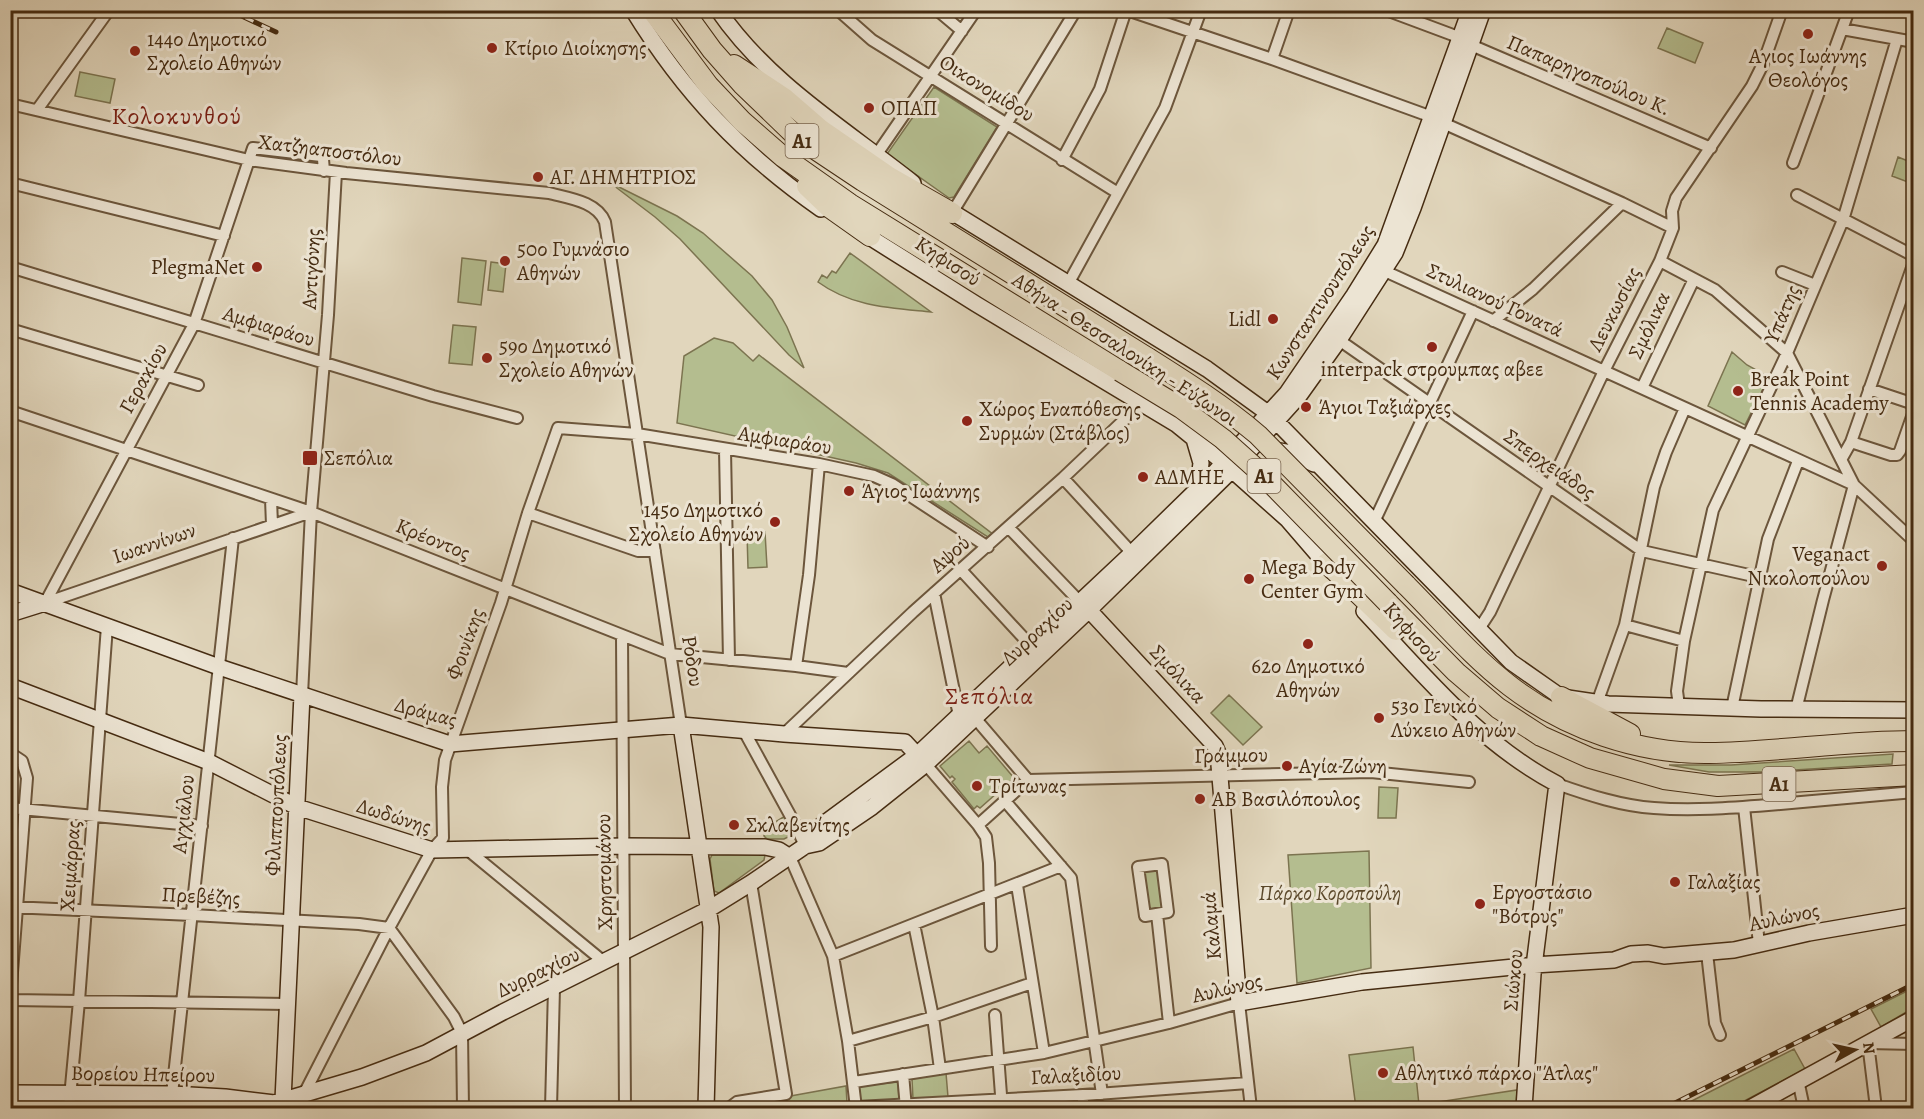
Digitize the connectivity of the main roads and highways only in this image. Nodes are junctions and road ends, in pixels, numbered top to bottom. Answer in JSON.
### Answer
{"nodes":[{"id":1,"x":633,"y":10,"type":"edge"},
{"id":2,"x":652,"y":10,"type":"edge"},
{"id":3,"x":683,"y":10,"type":"edge"},
{"id":4,"x":1470,"y":10,"type":"edge"},
{"id":5,"x":1483,"y":10,"type":"edge"},
{"id":6,"x":722,"y":12,"type":"edge"},
{"id":7,"x":1466,"y":42,"type":"junction"},
{"id":8,"x":712,"y":50,"type":"junction"},
{"id":9,"x":782,"y":156,"type":"junction"},
{"id":10,"x":952,"y":213,"type":"junction"},
{"id":11,"x":870,"y":236,"type":"junction"},
{"id":12,"x":1379,"y":268,"type":"junction"},
{"id":13,"x":1218,"y":376,"type":"junction"},
{"id":14,"x":1293,"y":395,"type":"junction"},
{"id":15,"x":1248,"y":398,"type":"junction"},
{"id":16,"x":1273,"y":418,"type":"junction"},
{"id":17,"x":1176,"y":424,"type":"junction"},
{"id":18,"x":1249,"y":433,"type":"junction"},
{"id":19,"x":1194,"y":439,"type":"junction"},
{"id":20,"x":1302,"y":446,"type":"junction"},
{"id":21,"x":1251,"y":450,"type":"junction"},
{"id":22,"x":1228,"y":467,"type":"junction"},
{"id":23,"x":1325,"y":471,"type":"junction"},
{"id":24,"x":1203,"y":491,"type":"junction"},
{"id":25,"x":1256,"y":493,"type":"junction"},
{"id":26,"x":1279,"y":513,"type":"junction"},
{"id":27,"x":1327,"y":563,"type":"junction"},
{"id":28,"x":10,"y":591,"type":"edge"},
{"id":29,"x":45,"y":603,"type":"junction"},
{"id":30,"x":1085,"y":606,"type":"junction"},
{"id":31,"x":10,"y":614,"type":"edge"},
{"id":32,"x":10,"y":686,"type":"edge"},
{"id":33,"x":302,"y":695,"type":"junction"},
{"id":34,"x":1561,"y":696,"type":"junction"},
{"id":35,"x":1914,"y":710,"type":"edge"},
{"id":36,"x":681,"y":725,"type":"junction"},
{"id":37,"x":1904,"y":741,"type":"edge"},
{"id":38,"x":1671,"y":751,"type":"junction"},
{"id":39,"x":921,"y":759,"type":"junction"},
{"id":40,"x":1219,"y":775,"type":"joint"},
{"id":41,"x":1664,"y":779,"type":"junction"},
{"id":42,"x":1557,"y":784,"type":"joint"},
{"id":43,"x":1906,"y":784,"type":"edge"},
{"id":44,"x":297,"y":807,"type":"junction"},
{"id":45,"x":699,"y":846,"type":"junction"},
{"id":46,"x":790,"y":857,"type":"junction"},
{"id":47,"x":709,"y":909,"type":"junction"},
{"id":48,"x":1914,"y":915,"type":"edge"},
{"id":49,"x":1534,"y":965,"type":"junction"},
{"id":50,"x":1239,"y":1003,"type":"joint"},
{"id":51,"x":1914,"y":1018,"type":"edge"},
{"id":52,"x":10,"y":1093,"type":"edge"},
{"id":53,"x":70,"y":1101,"type":"edge"},
{"id":54,"x":275,"y":1104,"type":"edge"},
{"id":55,"x":706,"y":1108,"type":"edge"},
{"id":56,"x":1524,"y":1108,"type":"edge"},
{"id":57,"x":1750,"y":1108,"type":"edge"}],
"edges":[{"from":1,"to":11,"type":"main road","name":"Κηφισού"},
{"from":2,"to":9,"type":"highway","name":"Αθήνα - Θεσσαλονίκη - Εύζωνοι","number":"Α1"},
{"from":3,"to":8,"type":"highway","name":"Αθήνα - Θεσσαλονίκη - Εύζωνοι","number":"Α1"},
{"from":4,"to":7,"type":"main road","name":"Κωνσταντινουπόλεως"},
{"from":5,"to":7,"type":"main road","name":"Κωνσταντινουπόλεως"},
{"from":6,"to":10,"type":"main road","name":"Κηφισού"},
{"from":7,"to":12,"type":"main road","name":"Κωνσταντινουπόλεως"},
{"from":8,"to":10,"type":"highway"},
{"from":8,"to":38,"type":"highway","name":"Αθήνα - Θεσσαλονίκη - Εύζωνοι","number":"Α1","bridge":true},
{"from":9,"to":11,"type":"highway"},
{"from":9,"to":41,"type":"highway","name":"Αθήνα - Θεσσαλονίκη - Εύζωνοι","number":"Α1","bridge":true},
{"from":10,"to":13,"type":"main road","name":"Κηφισού"},
{"from":11,"to":17,"type":"main road","name":"Κηφισού"},
{"from":12,"to":14,"type":"main road","name":"Κωνσταντινουπόλεως"},
{"from":12,"to":14,"type":"main road","name":"Κωνσταντινουπόλεως"},
{"from":13,"to":15,"type":"main road","name":"Κηφισού"},
{"from":13,"to":18,"type":"main road"},
{"from":14,"to":15,"type":"main road"},
{"from":14,"to":16,"type":"main road","name":"Κωνσταντινουπόλεως"},
{"from":14,"to":20,"type":"main road"},
{"from":15,"to":16,"type":"main road","name":"Κηφισού"},
{"from":16,"to":18,"type":"main road"},
{"from":16,"to":20,"type":"main road","name":"Κηφισού"},
{"from":16,"to":21,"type":"main road"},
{"from":17,"to":18,"type":"main road"},
{"from":17,"to":19,"type":"main road","name":"Κηφισού"},
{"from":18,"to":21,"type":"main road"},
{"from":18,"to":22,"type":"main road"},
{"from":19,"to":22,"type":"main road","name":"Κηφισού"},
{"from":19,"to":24,"type":"main road"},
{"from":20,"to":23,"type":"main road","name":"Κηφισού"},
{"from":21,"to":22,"type":"main road"},
{"from":21,"to":23,"type":"main road"},
{"from":21,"to":26,"type":"main road"},
{"from":22,"to":24,"type":"main road","name":"Δυρραχίου"},
{"from":22,"to":25,"type":"main road","name":"Κηφισού"},
{"from":23,"to":34,"type":"main road","name":"Κηφισού"},
{"from":24,"to":25,"type":"main road"},
{"from":24,"to":30,"type":"main road","name":"Δυρραχίου"},
{"from":24,"to":30,"type":"main road","name":"Δυρραχίου"},
{"from":25,"to":26,"type":"main road","name":"Κηφισού"},
{"from":26,"to":27,"type":"main road","name":"Κηφισού"},
{"from":27,"to":41,"type":"highway"},
{"from":27,"to":42,"type":"main road","name":"Κηφισού"},
{"from":28,"to":29,"type":"main road","name":"Δράμας"},
{"from":29,"to":31,"type":"main road","name":"Ιωαννίνων"},
{"from":29,"to":33,"type":"main road","name":"Δράμας"},
{"from":30,"to":39,"type":"main road","name":"Δυρραχίου"},
{"from":30,"to":39,"type":"main road","name":"Δυρραχίου"},
{"from":30,"to":40,"type":"main road","name":"Σμόλικα"},
{"from":32,"to":44,"type":"main road","name":"Δωδώνης"},
{"from":33,"to":36,"type":"main road","name":"Δράμας"},
{"from":33,"to":44,"type":"main road","name":"Φιλιππουπόλεως"},
{"from":34,"to":35,"type":"main road","name":"Κηφισού"},
{"from":34,"to":38,"type":"highway"},
{"from":36,"to":39,"type":"main road","name":"Δράμας"},
{"from":36,"to":45,"type":"main road","name":"Ρόδου"},
{"from":37,"to":38,"type":"highway","name":"Αθήνα - Θεσσαλονίκη - Εύζωνοι","number":"Α1"},
{"from":39,"to":46,"type":"main road","name":"Δυρραχίου"},
{"from":40,"to":50,"type":"main road","name":"Καλαμά"},
{"from":41,"to":43,"type":"highway","name":"Αθήνα - Θεσσαλονίκη - Εύζωνοι","number":"Α1"},
{"from":42,"to":49,"type":"main road","name":"Σιώκου"},
{"from":44,"to":45,"type":"main road","name":"Δωδώνης"},
{"from":44,"to":54,"type":"main road","name":"Φιλιππουπόλεως"},
{"from":45,"to":46,"type":"main road","name":"Δωδώνης"},
{"from":45,"to":47,"type":"main road","name":"Ρόδου"},
{"from":46,"to":47,"type":"main road","name":"Δυρραχίου"},
{"from":47,"to":54,"type":"main road","name":"Δυρραχίου"},
{"from":47,"to":55,"type":"main road","name":"Ρόδου"},
{"from":48,"to":49,"type":"main road","name":"Αυλώνος"},
{"from":49,"to":50,"type":"main road","name":"Αυλώνος"},
{"from":49,"to":56,"type":"main road","name":"Σιώκου"},
{"from":51,"to":57,"type":"main road"},
{"from":52,"to":53,"type":"main road","name":"Βορείου Ηπείρου"},
{"from":53,"to":54,"type":"main road","name":"Βορείου Ηπείρου"}]}
